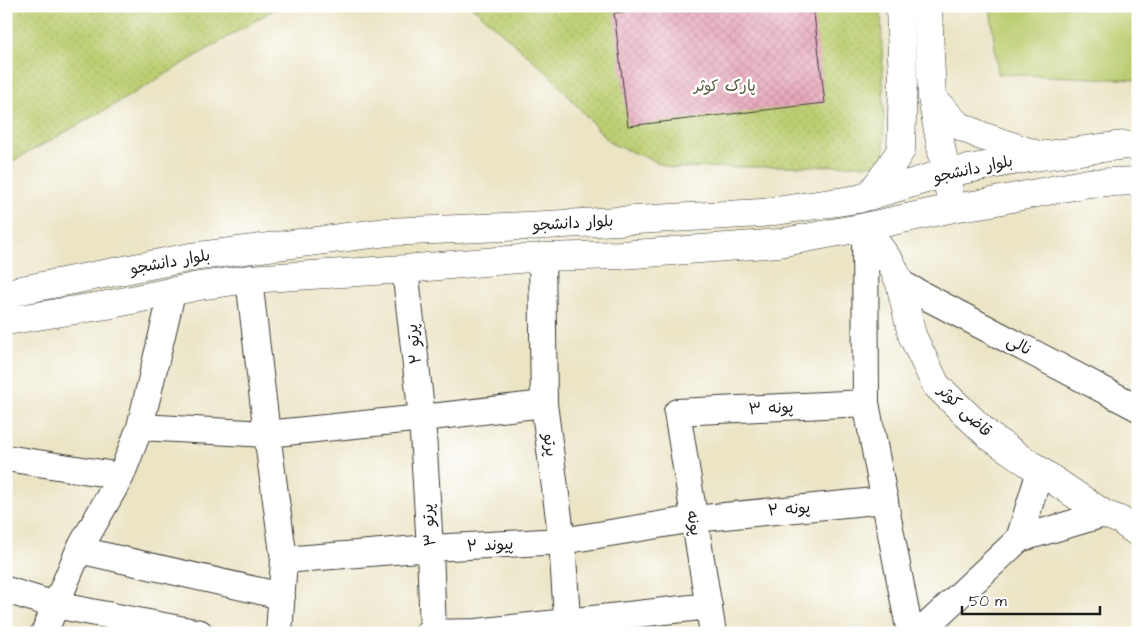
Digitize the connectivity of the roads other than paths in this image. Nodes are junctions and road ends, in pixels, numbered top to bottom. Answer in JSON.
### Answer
{"nodes":[{"id":1,"x":900,"y":6,"type":"edge"},
{"id":2,"x":928,"y":6,"type":"edge"},
{"id":3,"x":932,"y":98,"type":"junction"},
{"id":4,"x":1138,"y":147,"type":"edge"},
{"id":5,"x":1040,"y":156,"type":"junction"},
{"id":6,"x":946,"y":173,"type":"junction"},
{"id":7,"x":1138,"y":181,"type":"edge"},
{"id":8,"x":869,"y":196,"type":"junction"},
{"id":9,"x":953,"y":208,"type":"junction"},
{"id":10,"x":865,"y":227,"type":"junction"},
{"id":11,"x":191,"y":257,"type":"junction"},
{"id":12,"x":542,"y":257,"type":"junction"},
{"id":13,"x":405,"y":269,"type":"junction"},
{"id":14,"x":249,"y":279,"type":"junction"},
{"id":15,"x":900,"y":283,"type":"junction"},
{"id":16,"x":199,"y":286,"type":"junction"},
{"id":17,"x":6,"y":293,"type":"edge"},
{"id":18,"x":172,"y":293,"type":"junction"},
{"id":19,"x":6,"y":321,"type":"edge"},
{"id":20,"x":866,"y":403,"type":"junction"},
{"id":21,"x":544,"y":404,"type":"junction"},
{"id":22,"x":1138,"y":408,"type":"edge"},
{"id":23,"x":677,"y":412,"type":"joint"},
{"id":24,"x":422,"y":418,"type":"junction"},
{"id":25,"x":140,"y":427,"type":"junction"},
{"id":26,"x":267,"y":434,"type":"junction"},
{"id":27,"x":6,"y":458,"type":"edge"},
{"id":28,"x":1040,"y":472,"type":"junction"},
{"id":29,"x":121,"y":476,"type":"junction"},
{"id":30,"x":885,"y":500,"type":"junction"},
{"id":31,"x":1104,"y":514,"type":"junction"},
{"id":32,"x":694,"y":519,"type":"junction"},
{"id":33,"x":1138,"y":533,"type":"edge"},
{"id":34,"x":1019,"y":539,"type":"junction"},
{"id":35,"x":562,"y":541,"type":"junction"},
{"id":36,"x":430,"y":548,"type":"junction"},
{"id":37,"x":79,"y":550,"type":"junction"},
{"id":38,"x":284,"y":560,"type":"junction"},
{"id":39,"x":6,"y":590,"type":"edge"},
{"id":40,"x":282,"y":596,"type":"junction"},
{"id":41,"x":55,"y":605,"type":"junction"},
{"id":42,"x":709,"y":606,"type":"junction"},
{"id":43,"x":567,"y":627,"type":"edge"},
{"id":44,"x":433,"y":632,"type":"edge"},
{"id":45,"x":478,"y":632,"type":"edge"},
{"id":46,"x":44,"y":633,"type":"edge"},
{"id":47,"x":200,"y":633,"type":"edge"},
{"id":48,"x":279,"y":633,"type":"edge"},
{"id":49,"x":428,"y":633,"type":"edge"},
{"id":50,"x":713,"y":633,"type":"edge"},
{"id":51,"x":910,"y":633,"type":"edge"},
{"id":52,"x":919,"y":633,"type":"edge"}],
"edges":[{"from":1,"to":8,"type":"main road"},
{"from":2,"to":3,"type":"main road"},
{"from":3,"to":5,"type":"main road"},
{"from":3,"to":6,"type":"main road"},
{"from":4,"to":5,"type":"main road","name":"بلوار دانشجو"},
{"from":5,"to":6,"type":"main road","name":"بلوار دانشجو"},
{"from":6,"to":8,"type":"main road","name":"بلوار دانشجو"},
{"from":6,"to":9,"type":"main road"},
{"from":7,"to":9,"type":"main road","name":"بلوار دانشجو"},
{"from":8,"to":11,"type":"main road","name":"بلوار دانشجو"},
{"from":9,"to":10,"type":"main road","name":"بلوار دانشجو"},
{"from":10,"to":12,"type":"main road","name":"بلوار دانشجو"},
{"from":10,"to":15,"type":"main road","name":"قاضی کوثر"},
{"from":10,"to":20,"type":"street"},
{"from":11,"to":16,"type":"main road"},
{"from":11,"to":17,"type":"main road","name":"بلوار دانشجو"},
{"from":12,"to":13,"type":"main road","name":"بلوار دانشجو"},
{"from":12,"to":21,"type":"street","name":"پرتو"},
{"from":13,"to":14,"type":"main road","name":"بلوار دانشجو"},
{"from":13,"to":24,"type":"street","name":"پرتو ۲"},
{"from":14,"to":16,"type":"main road","name":"بلوار دانشجو"},
{"from":14,"to":26,"type":"street"},
{"from":15,"to":22,"type":"street","name":"نالی"},
{"from":15,"to":28,"type":"main road","name":"قاضی کوثر"},
{"from":16,"to":18,"type":"main road","name":"بلوار دانشجو"},
{"from":18,"to":19,"type":"main road","name":"بلوار دانشجو"},
{"from":18,"to":25,"type":"street"},
{"from":20,"to":23,"type":"street","name":"پونه ۳"},
{"from":20,"to":30,"type":"street"},
{"from":21,"to":24,"type":"street"},
{"from":21,"to":35,"type":"street","name":"پرتو"},
{"from":23,"to":32,"type":"street","name":"پونه"},
{"from":24,"to":26,"type":"street"},
{"from":24,"to":36,"type":"street","name":"پرتو ۳"},
{"from":25,"to":26,"type":"street"},
{"from":25,"to":29,"type":"street"},
{"from":26,"to":38,"type":"street"},
{"from":27,"to":29,"type":"street"},
{"from":28,"to":31,"type":"main road","name":"قاضی کوثر"},
{"from":28,"to":34,"type":"street"},
{"from":29,"to":37,"type":"street"},
{"from":30,"to":32,"type":"street","name":"پونه ۲"},
{"from":30,"to":51,"type":"street"},
{"from":31,"to":33,"type":"main road","name":"قاضی کوثر"},
{"from":31,"to":34,"type":"street"},
{"from":32,"to":35,"type":"street","name":"پیوند ۲"},
{"from":32,"to":42,"type":"street","name":"پونه"},
{"from":34,"to":52,"type":"street"},
{"from":35,"to":36,"type":"street","name":"پیوند ۲"},
{"from":35,"to":43,"type":"street","name":"پرتو"},
{"from":36,"to":38,"type":"street","name":"پیوند ۲"},
{"from":36,"to":44,"type":"street","name":"پرتو ۳"},
{"from":37,"to":40,"type":"street"},
{"from":37,"to":41,"type":"street"},
{"from":38,"to":40,"type":"street"},
{"from":39,"to":41,"type":"street"},
{"from":40,"to":48,"type":"street"},
{"from":41,"to":46,"type":"street"},
{"from":41,"to":47,"type":"street"},
{"from":42,"to":43,"type":"street"},
{"from":42,"to":50,"type":"street","name":"پونه"},
{"from":43,"to":45,"type":"street"},
{"from":44,"to":45,"type":"street"},
{"from":44,"to":49,"type":"street"}]}
